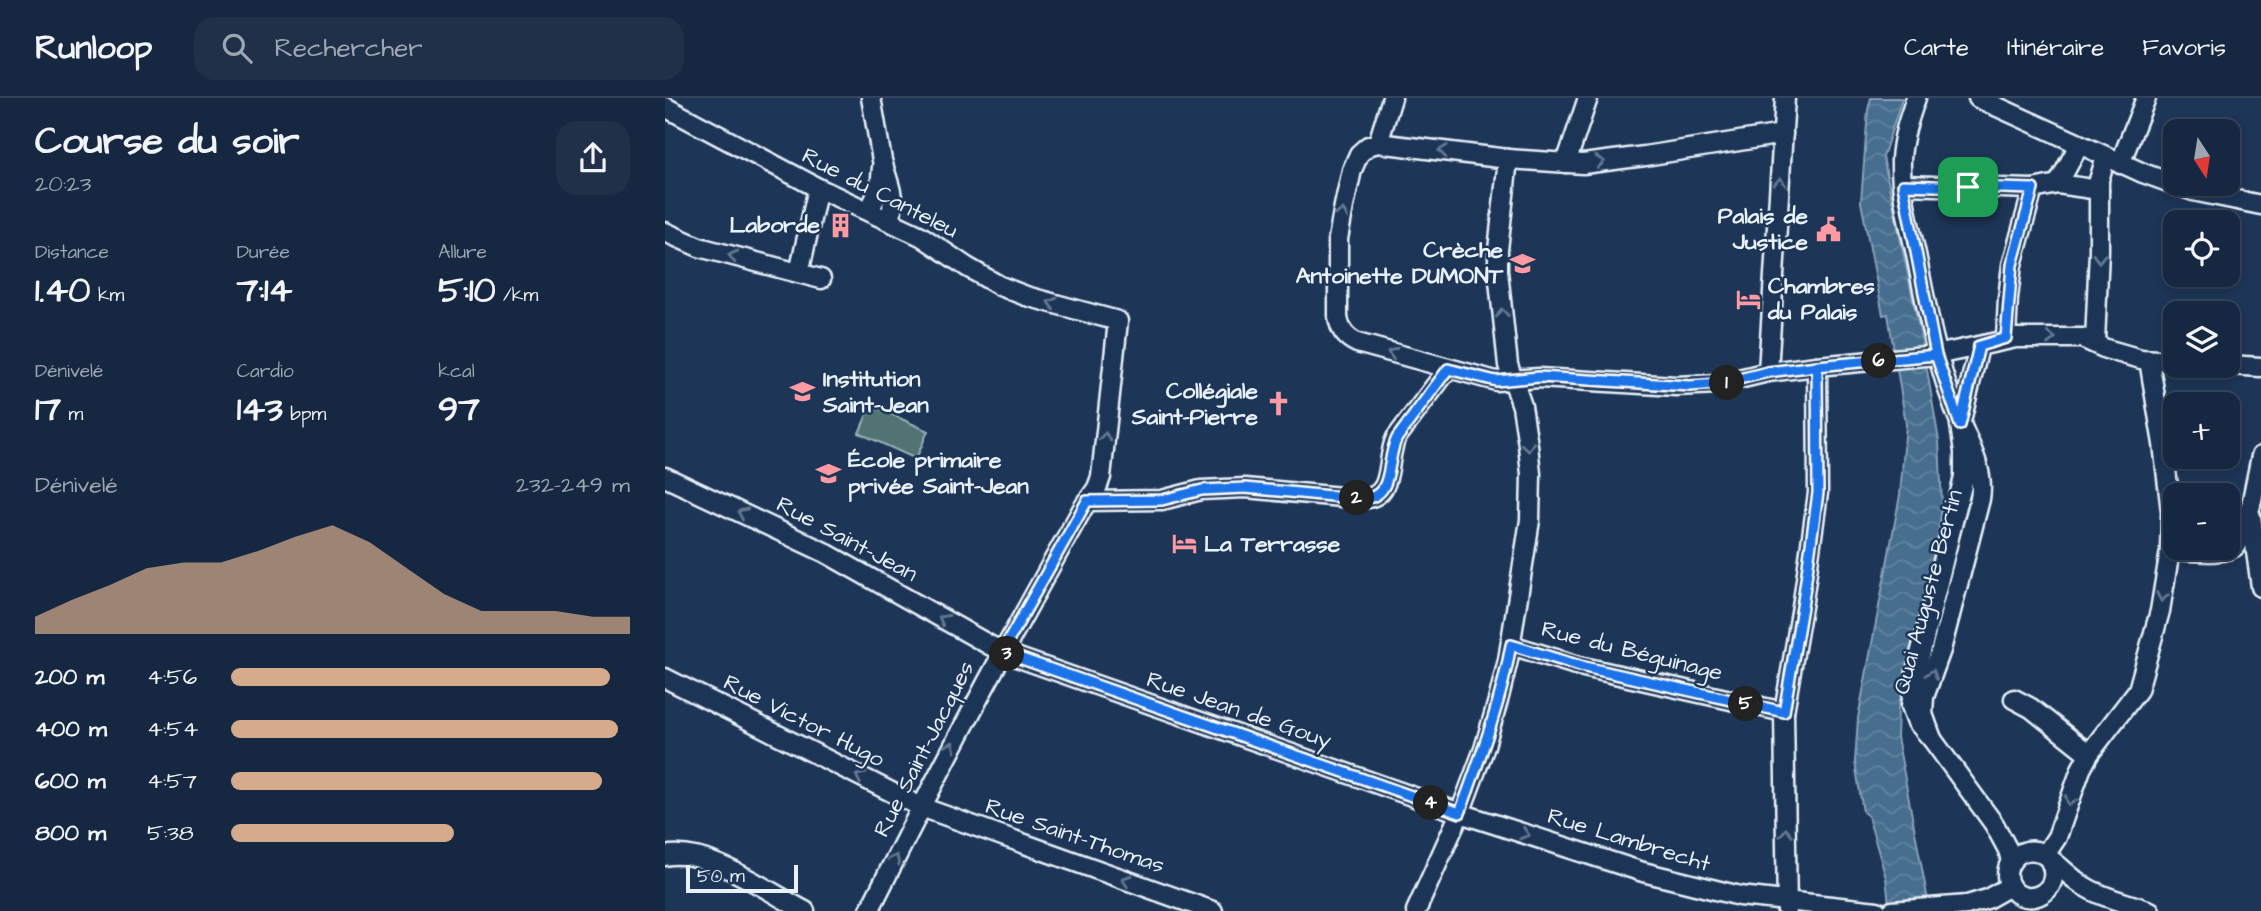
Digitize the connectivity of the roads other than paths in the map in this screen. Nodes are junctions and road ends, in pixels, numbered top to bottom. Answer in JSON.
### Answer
{"nodes":[{"id":1,"x":871,"y":98,"type":"edge"},
{"id":2,"x":1392,"y":98,"type":"edge"},
{"id":3,"x":1588,"y":98,"type":"edge"},
{"id":4,"x":1785,"y":98,"type":"edge"},
{"id":5,"x":1916,"y":98,"type":"edge"},
{"id":6,"x":1978,"y":98,"type":"edge"},
{"id":7,"x":2146,"y":98,"type":"edge"},
{"id":8,"x":665,"y":107,"type":"edge"},
{"id":9,"x":1783,"y":134,"type":"junction"},
{"id":10,"x":2079,"y":145,"type":"junction"},
{"id":11,"x":1371,"y":146,"type":"junction"},
{"id":12,"x":1508,"y":159,"type":"junction"},
{"id":13,"x":2113,"y":160,"type":"junction"},
{"id":14,"x":883,"y":163,"type":"junction"},
{"id":15,"x":1566,"y":163,"type":"junction"},
{"id":16,"x":2058,"y":184,"type":"junction"},
{"id":17,"x":1903,"y":185,"type":"junction"},
{"id":18,"x":818,"y":188,"type":"junction"},
{"id":19,"x":2033,"y":189,"type":"junction"},
{"id":20,"x":2099,"y":190,"type":"junction"},
{"id":21,"x":2261,"y":205,"type":"edge"},
{"id":22,"x":869,"y":211,"type":"junction"},
{"id":23,"x":890,"y":220,"type":"junction"},
{"id":24,"x":665,"y":232,"type":"edge"},
{"id":25,"x":799,"y":273,"type":"junction"},
{"id":26,"x":821,"y":279,"type":"dead end"},
{"id":27,"x":1118,"y":321,"type":"joint"},
{"id":28,"x":2006,"y":338,"type":"junction"},
{"id":29,"x":2095,"y":342,"type":"junction"},
{"id":30,"x":1979,"y":346,"type":"junction"},
{"id":31,"x":1933,"y":356,"type":"junction"},
{"id":32,"x":2148,"y":360,"type":"junction"},
{"id":33,"x":2163,"y":361,"type":"edge"},
{"id":34,"x":1817,"y":366,"type":"junction"},
{"id":35,"x":2240,"y":366,"type":"edge"},
{"id":36,"x":2261,"y":368,"type":"edge"},
{"id":37,"x":1448,"y":369,"type":"junction"},
{"id":38,"x":1768,"y":372,"type":"junction"},
{"id":39,"x":1512,"y":381,"type":"junction"},
{"id":40,"x":1960,"y":425,"type":"junction"},
{"id":41,"x":2261,"y":456,"type":"edge"},
{"id":42,"x":665,"y":477,"type":"edge"},
{"id":43,"x":2168,"y":483,"type":"edge"},
{"id":44,"x":1087,"y":501,"type":"junction"},
{"id":45,"x":2251,"y":505,"type":"junction"},
{"id":46,"x":2240,"y":540,"type":"edge"},
{"id":47,"x":2168,"y":560,"type":"edge"},
{"id":48,"x":2261,"y":587,"type":"edge"},
{"id":49,"x":1511,"y":645,"type":"junction"},
{"id":50,"x":1002,"y":652,"type":"junction"},
{"id":51,"x":665,"y":678,"type":"edge"},
{"id":52,"x":2014,"y":699,"type":"dead end"},
{"id":53,"x":1784,"y":712,"type":"junction"},
{"id":54,"x":2089,"y":754,"type":"junction"},
{"id":55,"x":921,"y":807,"type":"junction"},
{"id":56,"x":1460,"y":813,"type":"junction"},
{"id":57,"x":1994,"y":824,"type":"junction"},
{"id":58,"x":665,"y":856,"type":"edge"},
{"id":59,"x":2042,"y":856,"type":"junction"},
{"id":60,"x":2011,"y":861,"type":"junction"},
{"id":61,"x":2010,"y":887,"type":"junction"},
{"id":62,"x":2086,"y":888,"type":"junction"},
{"id":63,"x":2034,"y":901,"type":"edge"},
{"id":64,"x":1787,"y":906,"type":"edge"},
{"id":65,"x":805,"y":911,"type":"edge"},
{"id":66,"x":869,"y":911,"type":"edge"},
{"id":67,"x":1213,"y":911,"type":"edge"},
{"id":68,"x":1416,"y":911,"type":"edge"},
{"id":69,"x":1877,"y":911,"type":"edge"},
{"id":70,"x":1892,"y":911,"type":"edge"},
{"id":71,"x":2150,"y":911,"type":"edge"}],
"edges":[{"from":1,"to":14,"type":"street"},
{"from":2,"to":11,"type":"street"},
{"from":3,"to":15,"type":"street"},
{"from":4,"to":9,"type":"street"},
{"from":5,"to":17,"type":"street","name":"Quai Auguste Bertin"},
{"from":6,"to":10,"type":"street"},
{"from":7,"to":13,"type":"street"},
{"from":8,"to":18,"type":"street","name":"Rue du Canteleu"},
{"from":15,"to":9,"type":"street","one_way":true},
{"from":38,"to":9,"type":"street","one_way":true},
{"from":10,"to":13,"type":"street"},
{"from":10,"to":16,"type":"street"},
{"from":12,"to":11,"type":"street","one_way":true},
{"from":37,"to":11,"type":"street","one_way":true},
{"from":12,"to":15,"type":"street"},
{"from":39,"to":12,"type":"street","one_way":true},
{"from":13,"to":20,"type":"street"},
{"from":13,"to":21,"type":"street"},
{"from":14,"to":22,"type":"street"},
{"from":14,"to":23,"type":"street"},
{"from":16,"to":19,"type":"street"},
{"from":16,"to":20,"type":"street"},
{"from":17,"to":19,"type":"street"},
{"from":17,"to":31,"type":"street","name":"Quai Auguste Bertin"},
{"from":18,"to":22,"type":"street","name":"Rue du Canteleu"},
{"from":18,"to":25,"type":"street"},
{"from":19,"to":28,"type":"street"},
{"from":20,"to":29,"type":"street","one_way":true},
{"from":22,"to":23,"type":"street","name":"Rue du Canteleu"},
{"from":27,"to":23,"type":"street","name":"Rue du Canteleu","one_way":true},
{"from":25,"to":24,"type":"street","one_way":true},
{"from":25,"to":26,"type":"street"},
{"from":44,"to":27,"type":"street","name":"Rue Saint-Jacques","one_way":true},
{"from":28,"to":29,"type":"street","one_way":true},
{"from":28,"to":30,"type":"street"},
{"from":29,"to":32,"type":"street"},
{"from":30,"to":31,"type":"street"},
{"from":30,"to":40,"type":"street","name":"Quai Auguste Bertin"},
{"from":31,"to":34,"type":"street"},
{"from":31,"to":40,"type":"street","name":"Quai Auguste Bertin"},
{"from":32,"to":33,"type":"street"},
{"from":32,"to":43,"type":"street"},
{"from":34,"to":38,"type":"street"},
{"from":34,"to":53,"type":"street"},
{"from":35,"to":36,"type":"street"},
{"from":37,"to":39,"type":"street"},
{"from":37,"to":44,"type":"street"},
{"from":38,"to":39,"type":"street"},
{"from":39,"to":49,"type":"street","one_way":true},
{"from":40,"to":57,"type":"street","name":"Quai Auguste Bertin"},
{"from":41,"to":45,"type":"street"},
{"from":50,"to":42,"type":"street","name":"Rue Saint-Jean","one_way":true},
{"from":44,"to":50,"type":"street","name":"Rue Saint-Jacques"},
{"from":45,"to":46,"type":"street"},
{"from":45,"to":48,"type":"street"},
{"from":47,"to":54,"type":"street","one_way":true},
{"from":49,"to":53,"type":"street","name":"Rue du Béguinage"},
{"from":49,"to":56,"type":"street"},
{"from":55,"to":50,"type":"street","name":"Rue Saint-Jacques","one_way":true},
{"from":50,"to":56,"type":"street","name":"Rue Jean de Gouy"},
{"from":55,"to":51,"type":"street","name":"Rue Victor Hugo","one_way":true},
{"from":52,"to":54,"type":"street"},
{"from":64,"to":53,"type":"street","one_way":true},
{"from":54,"to":59,"type":"street","one_way":true},
{"from":66,"to":55,"type":"street","name":"Rue Saint-Jacques","one_way":true},
{"from":67,"to":55,"type":"street","name":"Rue Saint-Thomas","one_way":true},
{"from":56,"to":64,"type":"street","name":"Rue Lambrecht","one_way":true},
{"from":56,"to":68,"type":"street"},
{"from":57,"to":59,"type":"street"},
{"from":57,"to":60,"type":"street"},
{"from":58,"to":65,"type":"street"},
{"from":59,"to":60,"type":"street"},
{"from":59,"to":62,"type":"street"},
{"from":59,"to":63,"type":"street"},
{"from":60,"to":61,"type":"street"},
{"from":61,"to":63,"type":"street"},
{"from":61,"to":70,"type":"street"},
{"from":62,"to":63,"type":"street"},
{"from":62,"to":71,"type":"street"},
{"from":64,"to":69,"type":"street","name":"Rue Lambrecht"}]}
